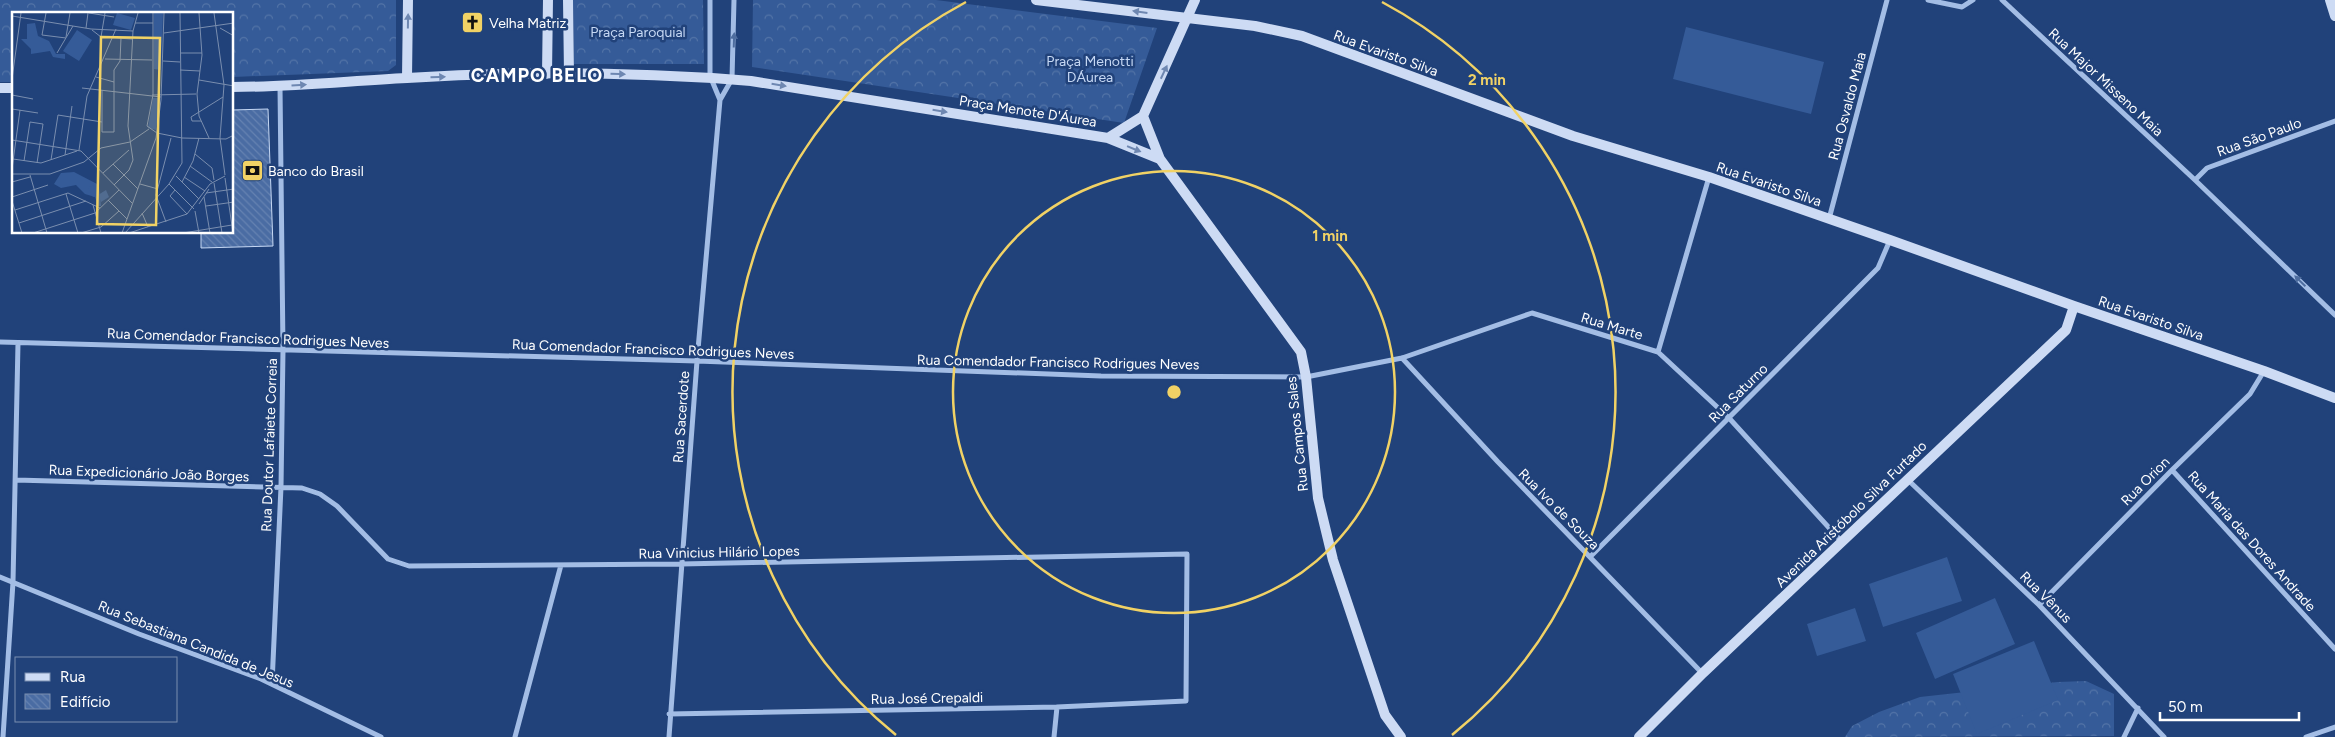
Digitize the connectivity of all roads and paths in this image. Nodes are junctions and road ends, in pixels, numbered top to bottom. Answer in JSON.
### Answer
{"nodes":[{"id":1,"x":408,"y":0,"type":"edge"},
{"id":2,"x":548,"y":0,"type":"edge"},
{"id":3,"x":568,"y":0,"type":"edge"},
{"id":4,"x":710,"y":0,"type":"edge"},
{"id":5,"x":734,"y":0,"type":"edge"},
{"id":6,"x":1036,"y":0,"type":"edge"},
{"id":7,"x":1195,"y":0,"type":"edge"},
{"id":8,"x":1887,"y":0,"type":"edge"},
{"id":9,"x":1928,"y":0,"type":"edge"},
{"id":10,"x":1973,"y":0,"type":"edge"},
{"id":11,"x":2002,"y":0,"type":"edge"},
{"id":12,"x":2330,"y":0,"type":"edge"},
{"id":13,"x":2335,"y":16,"type":"edge"},
{"id":14,"x":1189,"y":18,"type":"junction"},
{"id":15,"x":547,"y":74,"type":"junction"},
{"id":16,"x":568,"y":74,"type":"junction"},
{"id":17,"x":710,"y":76,"type":"junction"},
{"id":18,"x":407,"y":78,"type":"junction"},
{"id":19,"x":732,"y":79,"type":"junction"},
{"id":20,"x":234,"y":87,"type":"edge"},
{"id":21,"x":280,"y":87,"type":"junction"},
{"id":22,"x":720,"y":100,"type":"junction"},
{"id":23,"x":1143,"y":116,"type":"junction"},
{"id":24,"x":2335,"y":121,"type":"edge"},
{"id":25,"x":1108,"y":138,"type":"junction"},
{"id":26,"x":1160,"y":160,"type":"junction"},
{"id":27,"x":1709,"y":177,"type":"junction"},
{"id":28,"x":2194,"y":180,"type":"junction"},
{"id":29,"x":1829,"y":219,"type":"junction"},
{"id":30,"x":1890,"y":240,"type":"junction"},
{"id":31,"x":2074,"y":306,"type":"junction"},
{"id":32,"x":2335,"y":315,"type":"edge"},
{"id":33,"x":0,"y":342,"type":"edge"},
{"id":34,"x":18,"y":343,"type":"junction"},
{"id":35,"x":283,"y":350,"type":"junction"},
{"id":36,"x":1658,"y":352,"type":"junction"},
{"id":37,"x":1402,"y":358,"type":"junction"},
{"id":38,"x":697,"y":361,"type":"junction"},
{"id":39,"x":2264,"y":370,"type":"junction"},
{"id":40,"x":1306,"y":378,"type":"junction"},
{"id":41,"x":2335,"y":398,"type":"edge"},
{"id":42,"x":1729,"y":418,"type":"junction"},
{"id":43,"x":2172,"y":470,"type":"junction"},
{"id":44,"x":16,"y":480,"type":"junction"},
{"id":45,"x":1907,"y":480,"type":"junction"},
{"id":46,"x":281,"y":486,"type":"junction"},
{"id":47,"x":1842,"y":542,"type":"junction"},
{"id":48,"x":1590,"y":556,"type":"junction"},
{"id":49,"x":681,"y":564,"type":"junction"},
{"id":50,"x":562,"y":565,"type":"junction"},
{"id":51,"x":0,"y":578,"type":"edge"},
{"id":52,"x":13,"y":582,"type":"junction"},
{"id":53,"x":2040,"y":605,"type":"junction"},
{"id":54,"x":2335,"y":650,"type":"edge"},
{"id":55,"x":1703,"y":673,"type":"junction"},
{"id":56,"x":272,"y":684,"type":"junction"},
{"id":57,"x":1186,"y":701,"type":"joint"},
{"id":58,"x":1057,"y":707,"type":"junction"},
{"id":59,"x":2138,"y":708,"type":"junction"},
{"id":60,"x":669,"y":714,"type":"junction"},
{"id":61,"x":2335,"y":728,"type":"edge"},
{"id":62,"x":1,"y":737,"type":"edge"},
{"id":63,"x":381,"y":737,"type":"edge"},
{"id":64,"x":515,"y":737,"type":"edge"},
{"id":65,"x":668,"y":737,"type":"edge"},
{"id":66,"x":1054,"y":737,"type":"edge"},
{"id":67,"x":1401,"y":737,"type":"edge"},
{"id":68,"x":1639,"y":737,"type":"edge"},
{"id":69,"x":2124,"y":737,"type":"edge"},
{"id":70,"x":2164,"y":737,"type":"edge"},
{"id":71,"x":2306,"y":737,"type":"edge"}],
"edges":[{"from":18,"to":1,"type":"main road","one_way":true},
{"from":2,"to":15,"type":"main road"},
{"from":3,"to":16,"type":"main road"},
{"from":4,"to":17,"type":"street"},
{"from":19,"to":5,"type":"street","one_way":true},
{"from":14,"to":6,"type":"main road","one_way":true},
{"from":7,"to":14,"type":"main road"},
{"from":8,"to":29,"type":"street","name":"Rua Osvaldo Maia"},
{"from":9,"to":10,"type":"street"},
{"from":11,"to":28,"type":"street","name":"Rua Major Misseno Maia"},
{"from":12,"to":13,"type":"main road"},
{"from":23,"to":14,"type":"main road","one_way":true},
{"from":14,"to":27,"type":"main road","name":"Rua Evaristo Silva"},
{"from":15,"to":16,"type":"main road","name":"Praça Menote D'Áurea"},
{"from":18,"to":15,"type":"main road","name":"Praça Menote D'Áurea","one_way":true},
{"from":16,"to":17,"type":"main road","name":"Praça Menote D'Áurea","one_way":true},
{"from":17,"to":19,"type":"main road","name":"Praça Menote D'Áurea"},
{"from":17,"to":22,"type":"street","name":"Rua Sacerdote"},
{"from":21,"to":18,"type":"main road","name":"Praça Menote D'Áurea","one_way":true},
{"from":19,"to":22,"type":"street","name":"Rua Sacerdote"},
{"from":19,"to":25,"type":"main road","name":"Praça Menote D'Áurea","one_way":true},
{"from":20,"to":21,"type":"main road","name":"Praça Menote D'Áurea"},
{"from":21,"to":35,"type":"street","name":"Rua Doutor Lafaiete Correia"},
{"from":22,"to":38,"type":"street","name":"Rua Sacerdote"},
{"from":23,"to":25,"type":"main road","name":"Praça Menote D'Áurea"},
{"from":23,"to":26,"type":"main road","name":"Rua Campos Sales"},
{"from":24,"to":28,"type":"street","name":"Rua São Paulo"},
{"from":25,"to":26,"type":"main road","one_way":true},
{"from":26,"to":40,"type":"main road","name":"Rua Campos Sales"},
{"from":27,"to":29,"type":"main road","name":"Rua Evaristo Silva"},
{"from":27,"to":36,"type":"street"},
{"from":32,"to":28,"type":"street","name":"Rua Major Misseno Maia","one_way":true},
{"from":29,"to":30,"type":"main road","name":"Rua Evaristo Silva"},
{"from":30,"to":31,"type":"main road","name":"Rua Evaristo Silva"},
{"from":30,"to":42,"type":"street","name":"Rua Saturno"},
{"from":31,"to":39,"type":"main road","name":"Rua Evaristo Silva"},
{"from":31,"to":45,"type":"main road","name":"Avenida Aristóbolo Silva Furtado"},
{"from":33,"to":34,"type":"street","name":"Rua Comendador Francisco Rodrigues Neves"},
{"from":34,"to":35,"type":"street","name":"Rua Comendador Francisco Rodrigues Neves"},
{"from":34,"to":44,"type":"street"},
{"from":35,"to":38,"type":"street","name":"Rua Comendador Francisco Rodrigues Neves"},
{"from":35,"to":46,"type":"street","name":"Rua Doutor Lafaiete Correia"},
{"from":36,"to":37,"type":"street","name":"Rua Marte"},
{"from":36,"to":42,"type":"street","name":"Rua Marte"},
{"from":37,"to":40,"type":"street","name":"Rua Marte"},
{"from":37,"to":48,"type":"street","name":"Rua Ivo de Souza"},
{"from":38,"to":40,"type":"street","name":"Rua Comendador Francisco Rodrigues Neves"},
{"from":38,"to":49,"type":"street","name":"Rua Sacerdote"},
{"from":39,"to":41,"type":"main road","name":"Rua Evaristo Silva"},
{"from":39,"to":43,"type":"street","name":"Rua Orion"},
{"from":40,"to":67,"type":"main road","name":"Rua Campos Sales"},
{"from":42,"to":47,"type":"street","name":"Rua Marte"},
{"from":42,"to":48,"type":"street","name":"Rua Saturno"},
{"from":43,"to":53,"type":"street","name":"Rua Orion"},
{"from":43,"to":54,"type":"street","name":"Rua Maria das Dores Andrade"},
{"from":44,"to":46,"type":"street","name":"Rua Expedicionário João Borges"},
{"from":44,"to":52,"type":"street"},
{"from":45,"to":47,"type":"main road","name":"Avenida Aristóbolo Silva Furtado"},
{"from":45,"to":53,"type":"street","name":"Rua Vênus"},
{"from":46,"to":50,"type":"street","name":"Rua Vinicius Hilário Lopes"},
{"from":46,"to":56,"type":"street","name":"Rua Doutor Lafaiete Correia"},
{"from":47,"to":55,"type":"main road","name":"Avenida Aristóbolo Silva Furtado"},
{"from":48,"to":55,"type":"street","name":"Rua Ivo de Souza"},
{"from":49,"to":50,"type":"street","name":"Rua Vinicius Hilário Lopes"},
{"from":49,"to":57,"type":"street","name":"Rua Vinicius Hilário Lopes"},
{"from":49,"to":60,"type":"street","name":"Rua Sacerdote"},
{"from":50,"to":64,"type":"street"},
{"from":51,"to":52,"type":"street","name":"Rua Sebastiana Candida de Jesus"},
{"from":52,"to":56,"type":"street","name":"Rua Sebastiana Candida de Jesus"},
{"from":52,"to":62,"type":"street"},
{"from":53,"to":59,"type":"street","name":"Rua Vênus"},
{"from":55,"to":68,"type":"main road","name":"Avenida Aristóbolo Silva Furtado"},
{"from":56,"to":63,"type":"street","name":"Rua Sebastiana Candida de Jesus"},
{"from":57,"to":58,"type":"street","name":"Rua José Crepaldi"},
{"from":58,"to":60,"type":"street","name":"Rua José Crepaldi"},
{"from":58,"to":66,"type":"street"},
{"from":59,"to":69,"type":"street"},
{"from":59,"to":70,"type":"street","name":"Rua Vênus"},
{"from":60,"to":65,"type":"street","name":"Rua Sacerdote"},
{"from":61,"to":71,"type":"street"}]}
